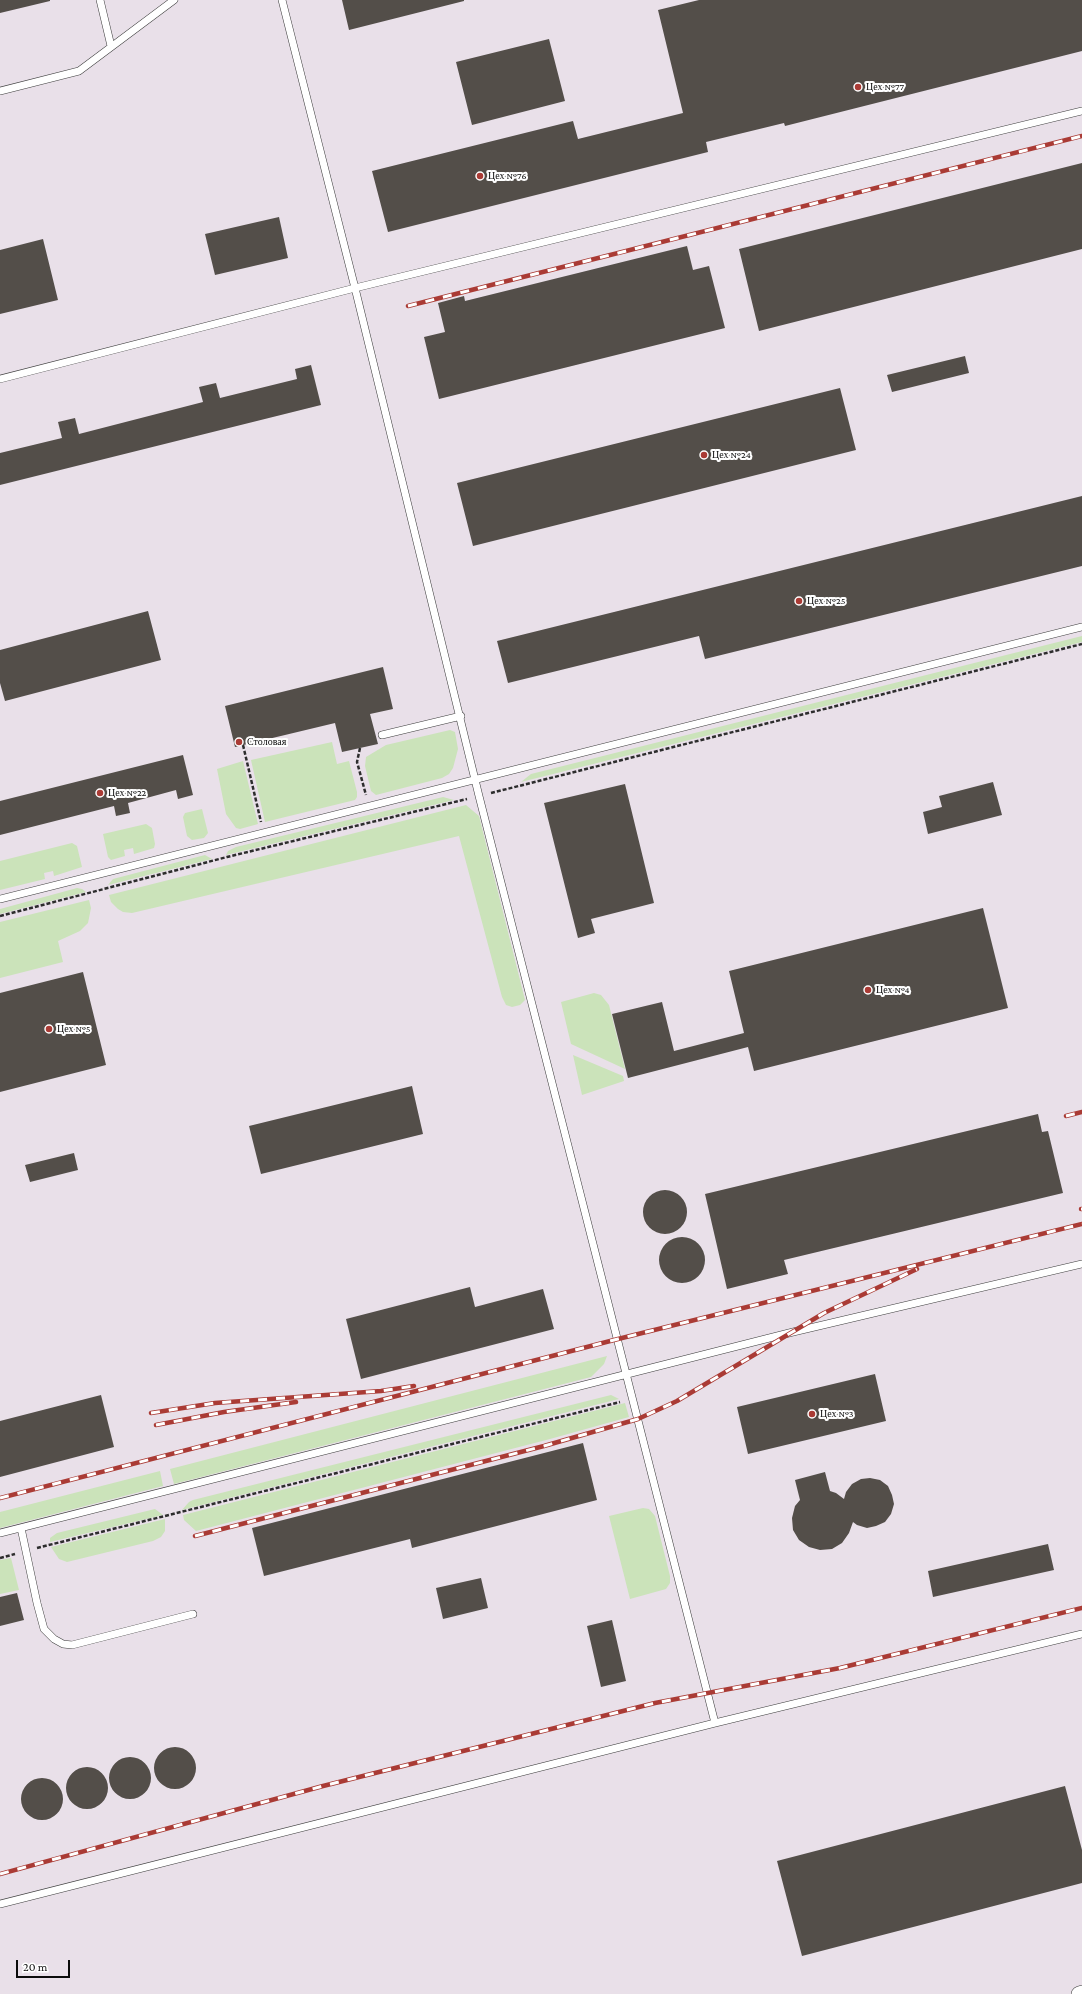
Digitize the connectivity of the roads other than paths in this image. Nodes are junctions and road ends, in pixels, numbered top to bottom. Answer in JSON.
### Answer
{"nodes":[{"id":1,"x":100,"y":0,"type":"edge"},
{"id":2,"x":174,"y":0,"type":"edge"},
{"id":3,"x":282,"y":0,"type":"edge"},
{"id":4,"x":111,"y":46,"type":"junction"},
{"id":5,"x":0,"y":91,"type":"edge"},
{"id":6,"x":1082,"y":111,"type":"edge"},
{"id":7,"x":355,"y":288,"type":"junction"},
{"id":8,"x":0,"y":380,"type":"edge"},
{"id":9,"x":1082,"y":627,"type":"edge"},
{"id":10,"x":461,"y":716,"type":"junction"},
{"id":11,"x":382,"y":735,"type":"dead end"},
{"id":12,"x":476,"y":778,"type":"junction"},
{"id":13,"x":0,"y":899,"type":"edge"},
{"id":14,"x":1082,"y":1264,"type":"edge"},
{"id":15,"x":626,"y":1373,"type":"junction"},
{"id":16,"x":21,"y":1528,"type":"junction"},
{"id":17,"x":0,"y":1533,"type":"edge"},
{"id":18,"x":192,"y":1614,"type":"dead end"},
{"id":19,"x":1082,"y":1634,"type":"edge"},
{"id":20,"x":715,"y":1722,"type":"junction"},
{"id":21,"x":0,"y":1904,"type":"edge"}],
"edges":[{"from":1,"to":4,"type":"lane"},
{"from":2,"to":4,"type":"lane"},
{"from":3,"to":7,"type":"lane"},
{"from":4,"to":5,"type":"lane"},
{"from":6,"to":7,"type":"lane"},
{"from":7,"to":8,"type":"lane"},
{"from":7,"to":10,"type":"lane"},
{"from":9,"to":12,"type":"lane"},
{"from":10,"to":11,"type":"lane"},
{"from":10,"to":12,"type":"lane"},
{"from":12,"to":13,"type":"lane"},
{"from":12,"to":15,"type":"lane"},
{"from":14,"to":15,"type":"lane"},
{"from":15,"to":16,"type":"lane"},
{"from":15,"to":20,"type":"lane"},
{"from":16,"to":17,"type":"lane"},
{"from":16,"to":18,"type":"lane"},
{"from":19,"to":20,"type":"lane"},
{"from":20,"to":21,"type":"lane"}]}
